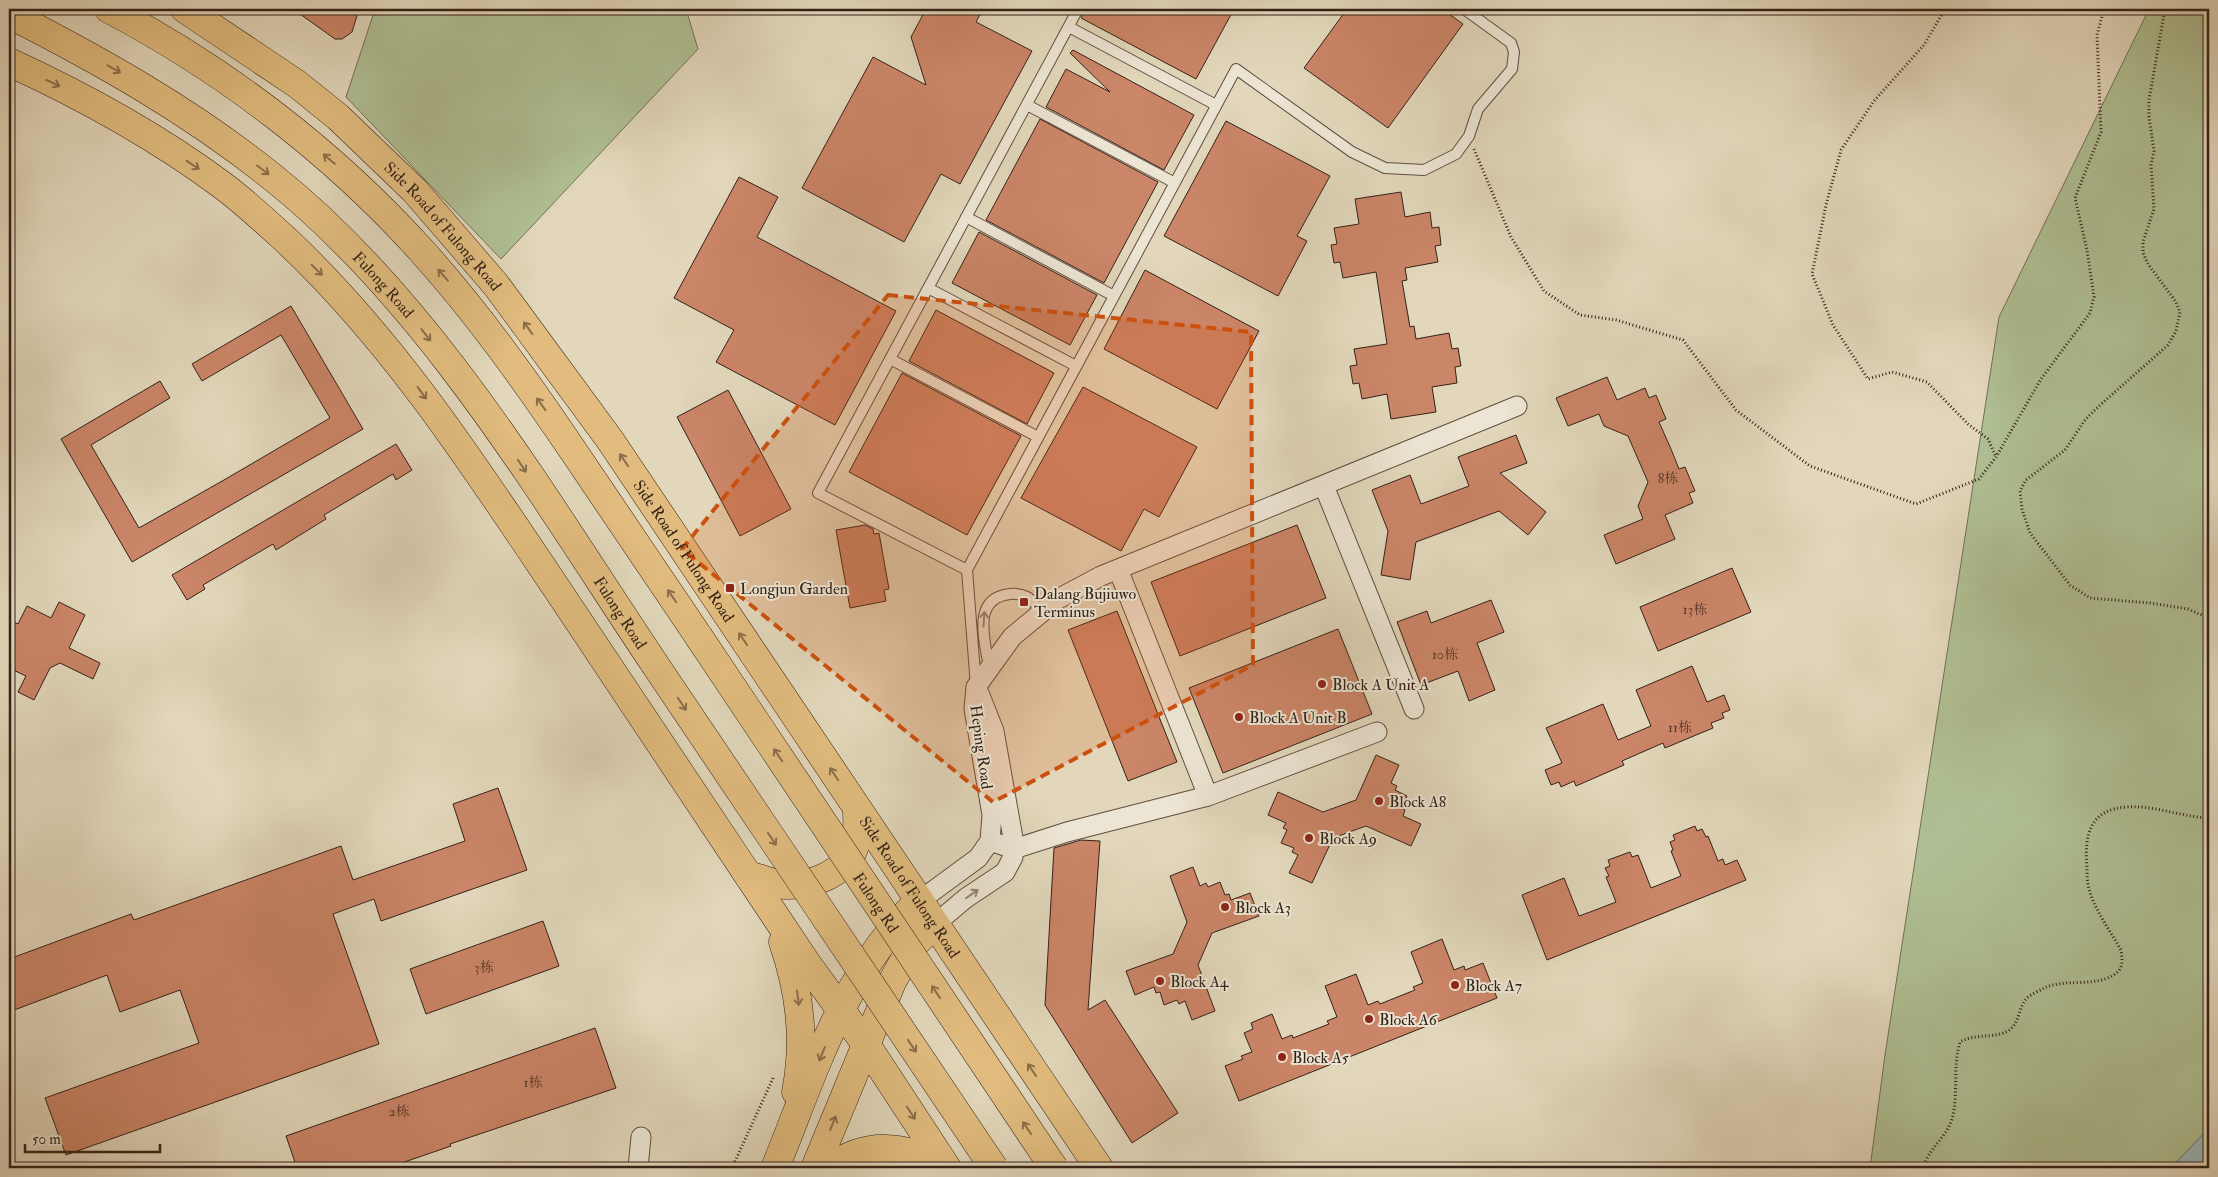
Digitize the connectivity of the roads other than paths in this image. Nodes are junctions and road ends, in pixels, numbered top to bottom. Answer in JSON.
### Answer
{"nodes":[{"id":1,"x":109,"y":9,"type":"edge"},
{"id":2,"x":185,"y":9,"type":"edge"},
{"id":3,"x":1078,"y":9,"type":"edge"},
{"id":4,"x":1464,"y":9,"type":"edge"},
{"id":5,"x":9,"y":14,"type":"edge"},
{"id":6,"x":1069,"y":27,"type":"junction"},
{"id":7,"x":9,"y":62,"type":"edge"},
{"id":8,"x":1027,"y":104,"type":"junction"},
{"id":9,"x":1216,"y":105,"type":"junction"},
{"id":10,"x":1175,"y":183,"type":"junction"},
{"id":11,"x":966,"y":217,"type":"junction"},
{"id":12,"x":928,"y":288,"type":"junction"},
{"id":13,"x":1114,"y":296,"type":"junction"},
{"id":14,"x":890,"y":359,"type":"junction"},
{"id":15,"x":1076,"y":366,"type":"junction"},
{"id":16,"x":1517,"y":406,"type":"dead end"},
{"id":17,"x":1038,"y":437,"type":"junction"},
{"id":18,"x":1324,"y":486,"type":"junction"},
{"id":19,"x":1118,"y":569,"type":"junction"},
{"id":20,"x":967,"y":570,"type":"junction"},
{"id":21,"x":1035,"y":617,"type":"junction"},
{"id":22,"x":989,"y":667,"type":"junction"},
{"id":23,"x":976,"y":687,"type":"junction"},
{"id":24,"x":1414,"y":709,"type":"dead end"},
{"id":25,"x":1377,"y":732,"type":"dead end"},
{"id":26,"x":1208,"y":796,"type":"junction"},
{"id":27,"x":857,"y":808,"type":"junction"},
{"id":28,"x":990,"y":841,"type":"junction"},
{"id":29,"x":1014,"y":849,"type":"junction"},
{"id":30,"x":748,"y":875,"type":"junction"},
{"id":31,"x":766,"y":902,"type":"junction"},
{"id":32,"x":918,"y":902,"type":"junction"},
{"id":33,"x":934,"y":925,"type":"junction"},
{"id":34,"x":840,"y":1009,"type":"junction"},
{"id":35,"x":865,"y":1043,"type":"junction"},
{"id":36,"x":789,"y":1135,"type":"junction"},
{"id":37,"x":641,"y":1137,"type":"dead end"},
{"id":38,"x":638,"y":1168,"type":"edge"},
{"id":39,"x":775,"y":1168,"type":"edge"},
{"id":40,"x":815,"y":1168,"type":"edge"},
{"id":41,"x":831,"y":1168,"type":"edge"},
{"id":42,"x":940,"y":1168,"type":"edge"},
{"id":43,"x":947,"y":1168,"type":"edge"},
{"id":44,"x":994,"y":1168,"type":"edge"},
{"id":45,"x":1054,"y":1168,"type":"edge"},
{"id":46,"x":1099,"y":1168,"type":"edge"}],
"edges":[{"from":45,"to":1,"type":"main road","name":"Fulong Rd","one_way":true,"bridge":true},
{"from":27,"to":2,"type":"main road","name":"Side Road of Fulong Road","one_way":true},
{"from":3,"to":6,"type":"lane"},
{"from":4,"to":9,"type":"lane"},
{"from":5,"to":44,"type":"main road","name":"Fulong Road","one_way":true,"bridge":true},
{"from":6,"to":8,"type":"lane"},
{"from":6,"to":9,"type":"lane"},
{"from":7,"to":30,"type":"main road","one_way":true},
{"from":8,"to":10,"type":"lane"},
{"from":8,"to":11,"type":"lane"},
{"from":9,"to":10,"type":"lane"},
{"from":10,"to":13,"type":"lane"},
{"from":11,"to":12,"type":"lane"},
{"from":11,"to":13,"type":"lane"},
{"from":12,"to":14,"type":"lane"},
{"from":12,"to":15,"type":"lane"},
{"from":13,"to":15,"type":"lane"},
{"from":14,"to":17,"type":"lane"},
{"from":14,"to":20,"type":"lane"},
{"from":15,"to":17,"type":"lane"},
{"from":16,"to":18,"type":"street"},
{"from":17,"to":20,"type":"lane"},
{"from":18,"to":19,"type":"street"},
{"from":18,"to":24,"type":"street"},
{"from":19,"to":21,"type":"street"},
{"from":19,"to":26,"type":"street"},
{"from":20,"to":23,"type":"lane"},
{"from":21,"to":22,"type":"street"},
{"from":22,"to":21,"type":"lane","one_way":true},
{"from":22,"to":23,"type":"street"},
{"from":23,"to":28,"type":"street","name":"Heping Road"},
{"from":23,"to":29,"type":"street","name":"Heping Road"},
{"from":25,"to":26,"type":"street"},
{"from":26,"to":29,"type":"street"},
{"from":27,"to":30,"type":"main road"},
{"from":27,"to":32,"type":"main road","name":"Side Road of Fulong Road"},
{"from":28,"to":29,"type":"street"},
{"from":28,"to":32,"type":"street"},
{"from":33,"to":29,"type":"street","one_way":true},
{"from":30,"to":31,"type":"main road"},
{"from":31,"to":34,"type":"main road"},
{"from":31,"to":36,"type":"main road","one_way":true},
{"from":32,"to":33,"type":"main road","name":"Side Road of Fulong Road"},
{"from":32,"to":34,"type":"main road"},
{"from":33,"to":35,"type":"main road"},
{"from":46,"to":33,"type":"main road","name":"Side Road of Fulong Road","one_way":true},
{"from":34,"to":35,"type":"main road"},
{"from":34,"to":36,"type":"main road","one_way":true},
{"from":40,"to":35,"type":"main road","one_way":true},
{"from":35,"to":43,"type":"main road","one_way":true},
{"from":36,"to":39,"type":"main road"},
{"from":37,"to":38,"type":"street"},
{"from":41,"to":42,"type":"main road"}]}
